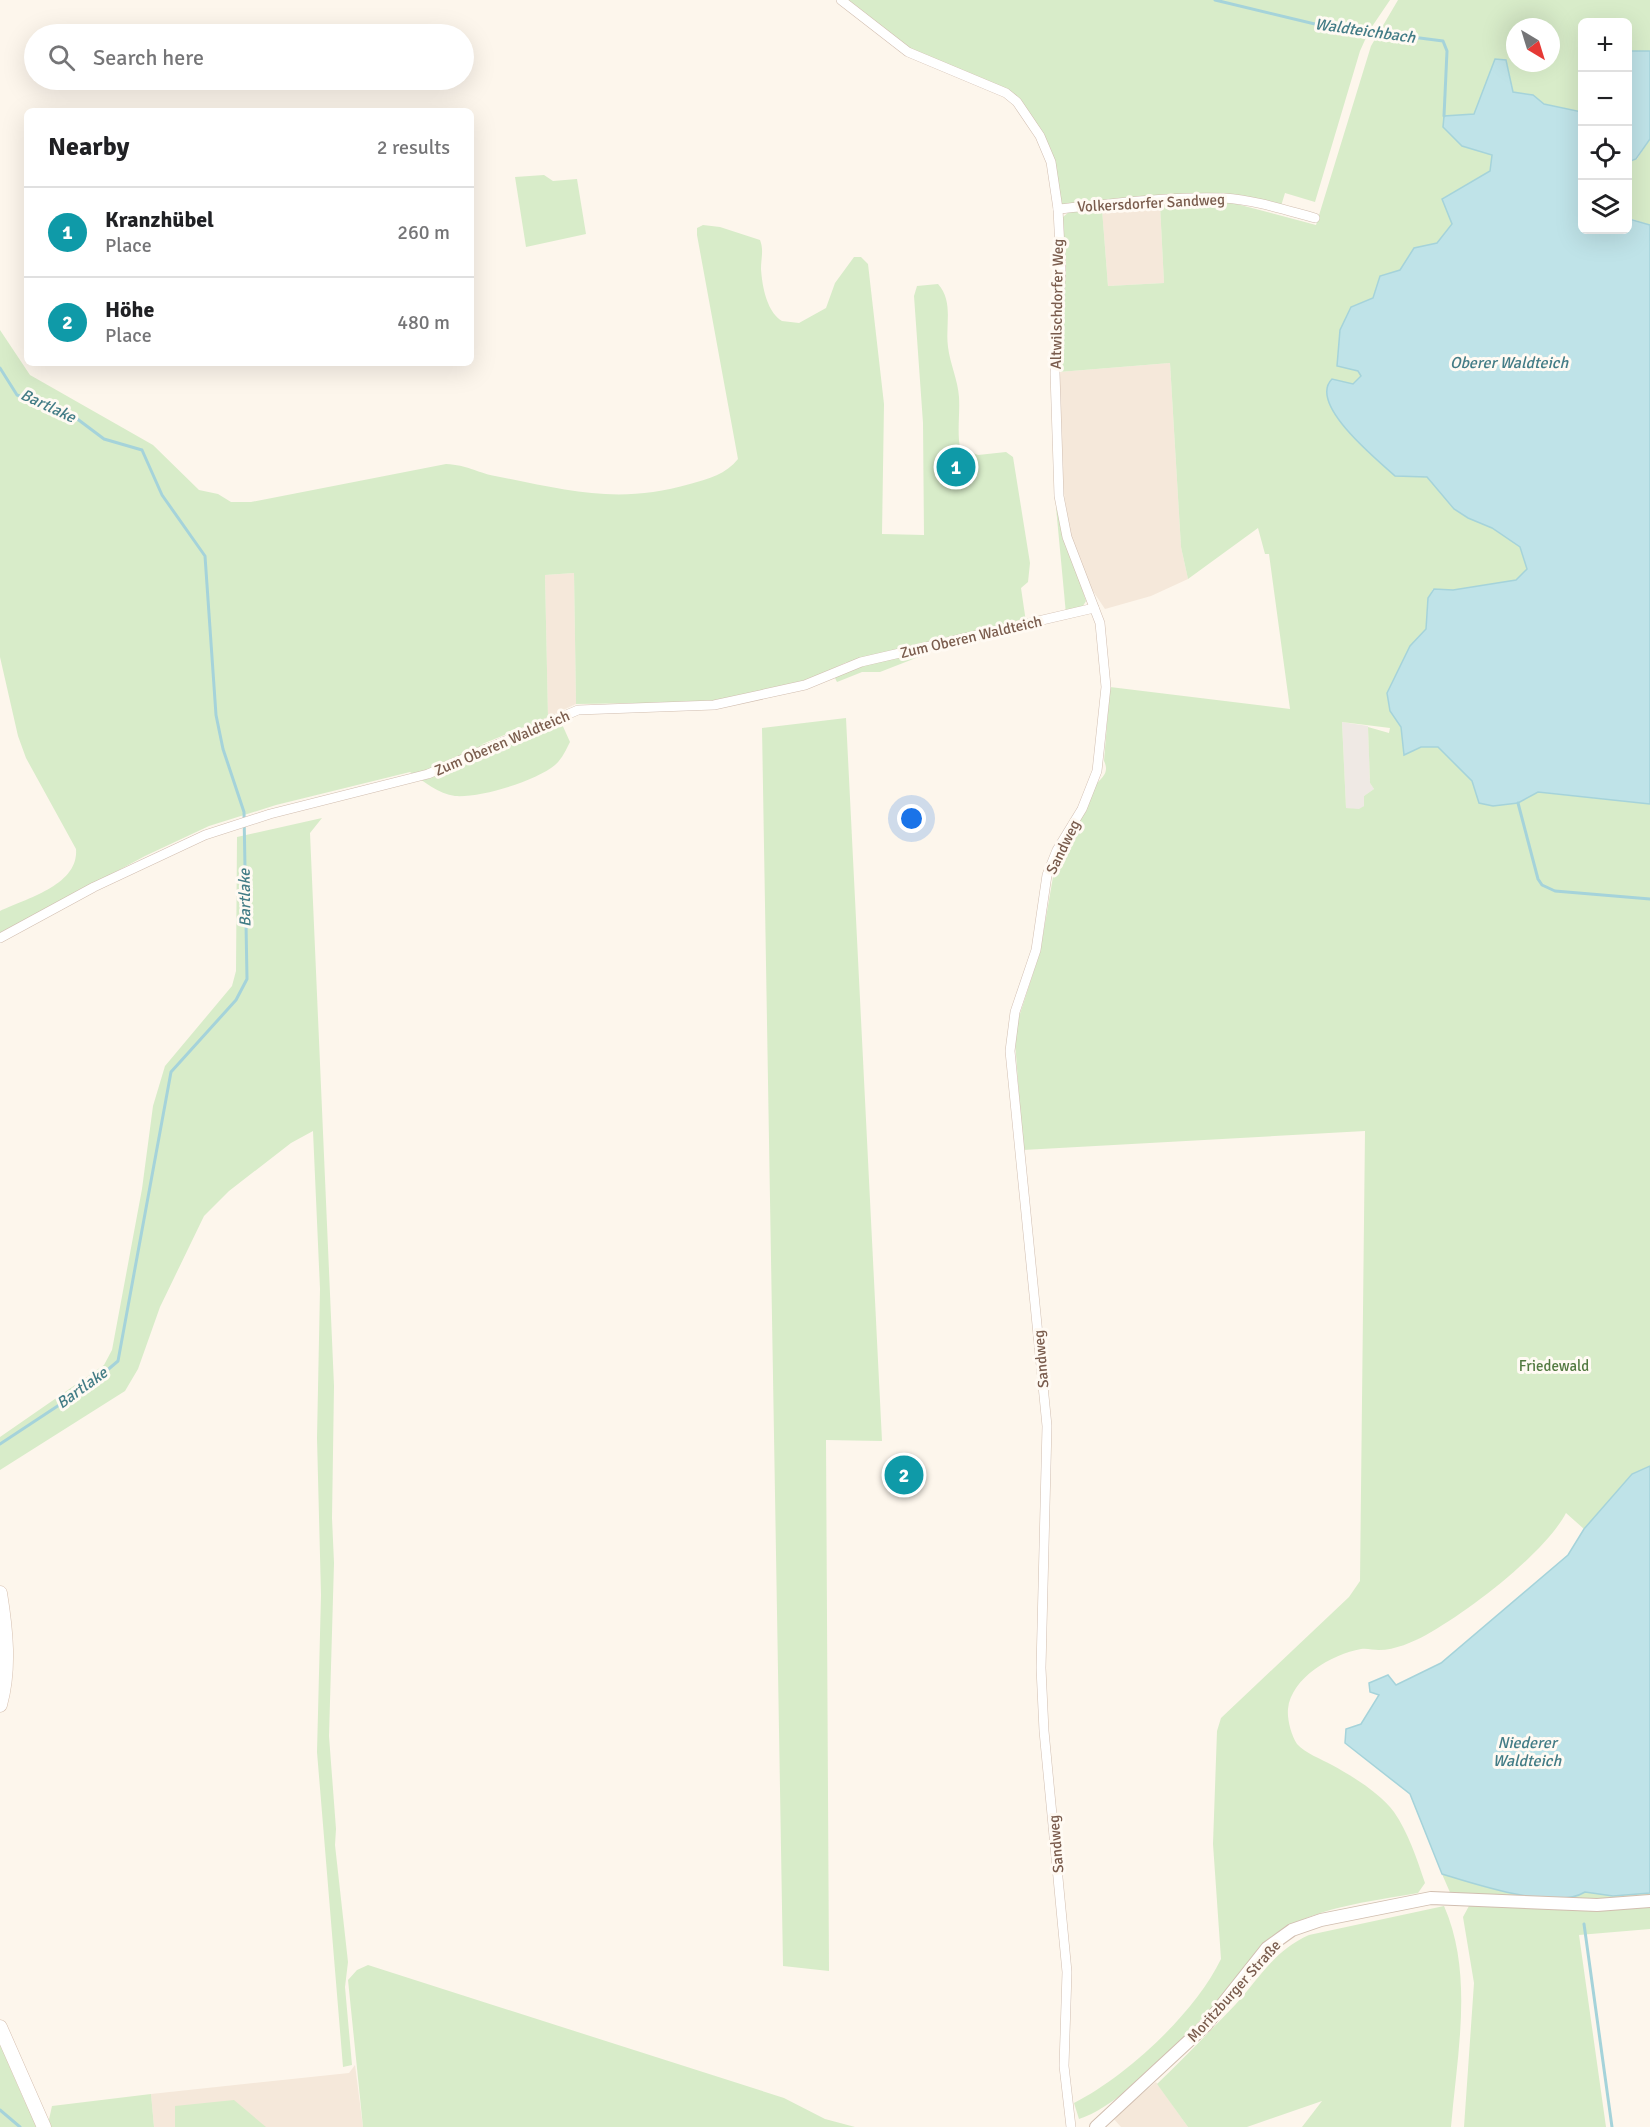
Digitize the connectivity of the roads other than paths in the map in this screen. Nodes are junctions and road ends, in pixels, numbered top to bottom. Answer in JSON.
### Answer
{"nodes":[{"id":1,"x":841,"y":0,"type":"edge"},
{"id":2,"x":1058,"y":208,"type":"junction"},
{"id":3,"x":1315,"y":218,"type":"dead end"},
{"id":4,"x":1094,"y":608,"type":"junction"},
{"id":5,"x":0,"y":938,"type":"edge"},
{"id":6,"x":0,"y":1593,"type":"edge"},
{"id":7,"x":0,"y":1705,"type":"edge"},
{"id":8,"x":1650,"y":1902,"type":"edge"},
{"id":9,"x":0,"y":2027,"type":"edge"},
{"id":10,"x":44,"y":2127,"type":"edge"},
{"id":11,"x":1071,"y":2127,"type":"edge"},
{"id":12,"x":1096,"y":2127,"type":"edge"}],
"edges":[{"from":1,"to":2,"type":"street","name":"Altwilschdorfer Weg"},
{"from":2,"to":3,"type":"street","name":"Volkersdorfer Sandweg"},
{"from":2,"to":4,"type":"street","name":"Altwilschdorfer Weg"},
{"from":4,"to":5,"type":"street","name":"Zum Oberen Waldteich"},
{"from":4,"to":11,"type":"street","name":"Sandweg"},
{"from":6,"to":7,"type":"main road"},
{"from":8,"to":12,"type":"street","name":"Moritzburger Straße"},
{"from":9,"to":10,"type":"main road"}]}
